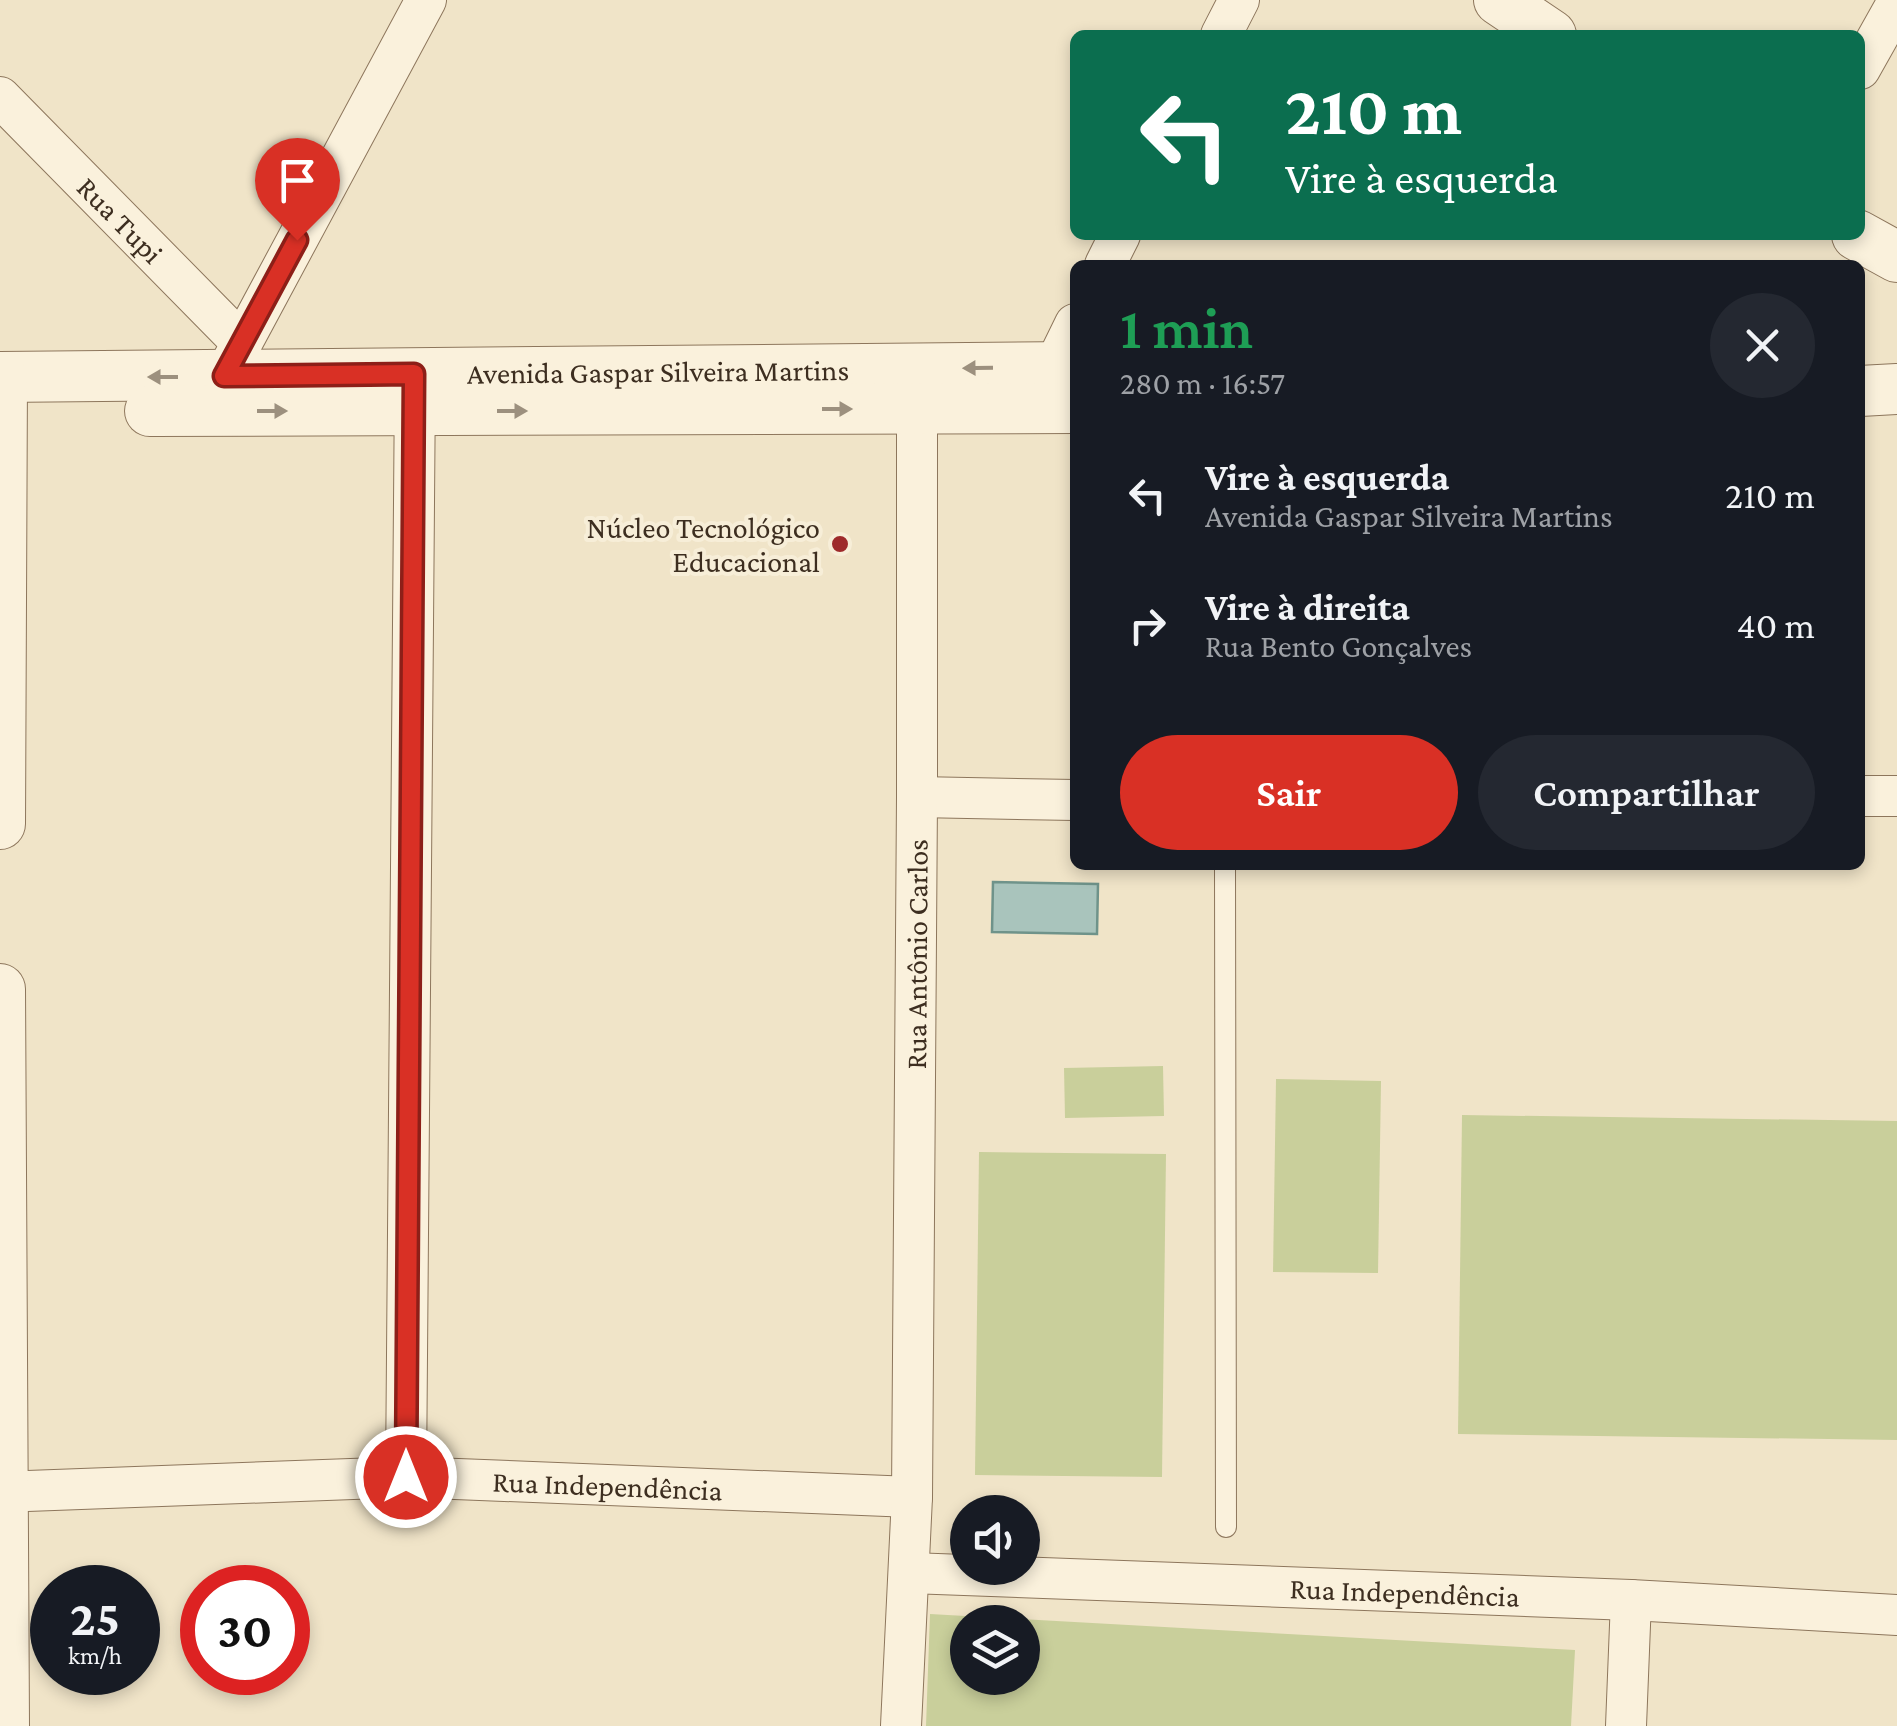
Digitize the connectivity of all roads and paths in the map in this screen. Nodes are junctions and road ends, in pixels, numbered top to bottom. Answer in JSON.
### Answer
{"nodes":[{"id":1,"x":426,"y":0,"type":"edge"},
{"id":2,"x":1239,"y":0,"type":"edge"},
{"id":3,"x":1499,"y":0,"type":"edge"},
{"id":4,"x":1897,"y":3,"type":"edge"},
{"id":5,"x":1224,"y":30,"type":"edge"},
{"id":6,"x":1544,"y":30,"type":"edge"},
{"id":7,"x":1865,"y":61,"type":"edge"},
{"id":8,"x":0,"y":97,"type":"edge"},
{"id":9,"x":1865,"y":240,"type":"edge"},
{"id":10,"x":1897,"y":258,"type":"edge"},
{"id":11,"x":1070,"y":366,"type":"edge"},
{"id":12,"x":224,"y":377,"type":"junction"},
{"id":13,"x":1897,"y":389,"type":"edge"},
{"id":14,"x":1865,"y":391,"type":"edge"},
{"id":15,"x":415,"y":393,"type":"junction"},
{"id":16,"x":1,"y":394,"type":"edge"},
{"id":17,"x":916,"y":408,"type":"junction"},
{"id":18,"x":1865,"y":796,"type":"edge"},
{"id":19,"x":1897,"y":796,"type":"edge"},
{"id":20,"x":917,"y":797,"type":"junction"},
{"id":21,"x":1070,"y":800,"type":"edge"},
{"id":22,"x":0,"y":824,"type":"edge"},
{"id":23,"x":1225,"y":870,"type":"edge"},
{"id":24,"x":0,"y":990,"type":"edge"},
{"id":25,"x":406,"y":1477,"type":"junction"},
{"id":26,"x":1,"y":1492,"type":"edge"},
{"id":27,"x":912,"y":1497,"type":"junction"},
{"id":28,"x":1226,"y":1527,"type":"dead end"},
{"id":29,"x":910,"y":1573,"type":"junction"},
{"id":30,"x":1631,"y":1600,"type":"junction"},
{"id":31,"x":1897,"y":1615,"type":"edge"},
{"id":32,"x":4,"y":1726,"type":"edge"},
{"id":33,"x":902,"y":1726,"type":"edge"},
{"id":34,"x":1626,"y":1726,"type":"edge"}],
"edges":[{"from":1,"to":12,"type":"street"},
{"from":2,"to":5,"type":"street"},
{"from":3,"to":6,"type":"street"},
{"from":4,"to":7,"type":"street"},
{"from":8,"to":12,"type":"street","name":"Rua Tupi"},
{"from":9,"to":10,"type":"street"},
{"from":11,"to":15,"type":"street","name":"Avenida Gaspar Silveira Martins","one_way":true},
{"from":11,"to":17,"type":"street","name":"Avenida Gaspar Silveira Martins"},
{"from":12,"to":15,"type":"street","name":"Avenida Gaspar Silveira Martins"},
{"from":12,"to":16,"type":"street","name":"Avenida Gaspar Silveira Martins"},
{"from":13,"to":14,"type":"street"},
{"from":15,"to":17,"type":"street","name":"Avenida Gaspar Silveira Martins","one_way":true},
{"from":15,"to":25,"type":"street"},
{"from":16,"to":22,"type":"street"},
{"from":17,"to":20,"type":"street","name":"Rua Antônio Carlos"},
{"from":18,"to":19,"type":"street"},
{"from":20,"to":21,"type":"street"},
{"from":20,"to":27,"type":"street","name":"Rua Antônio Carlos"},
{"from":23,"to":28,"type":"lane"},
{"from":24,"to":26,"type":"street"},
{"from":25,"to":26,"type":"street","name":"Rua Independência"},
{"from":25,"to":27,"type":"street","name":"Rua Independência"},
{"from":26,"to":32,"type":"street"},
{"from":27,"to":29,"type":"street","name":"Rua Antônio Carlos"},
{"from":29,"to":30,"type":"street","name":"Rua Independência"},
{"from":29,"to":33,"type":"street","name":"Rua Antônio Carlos"},
{"from":30,"to":31,"type":"street","name":"Rua Independência"},
{"from":30,"to":34,"type":"street"}]}
